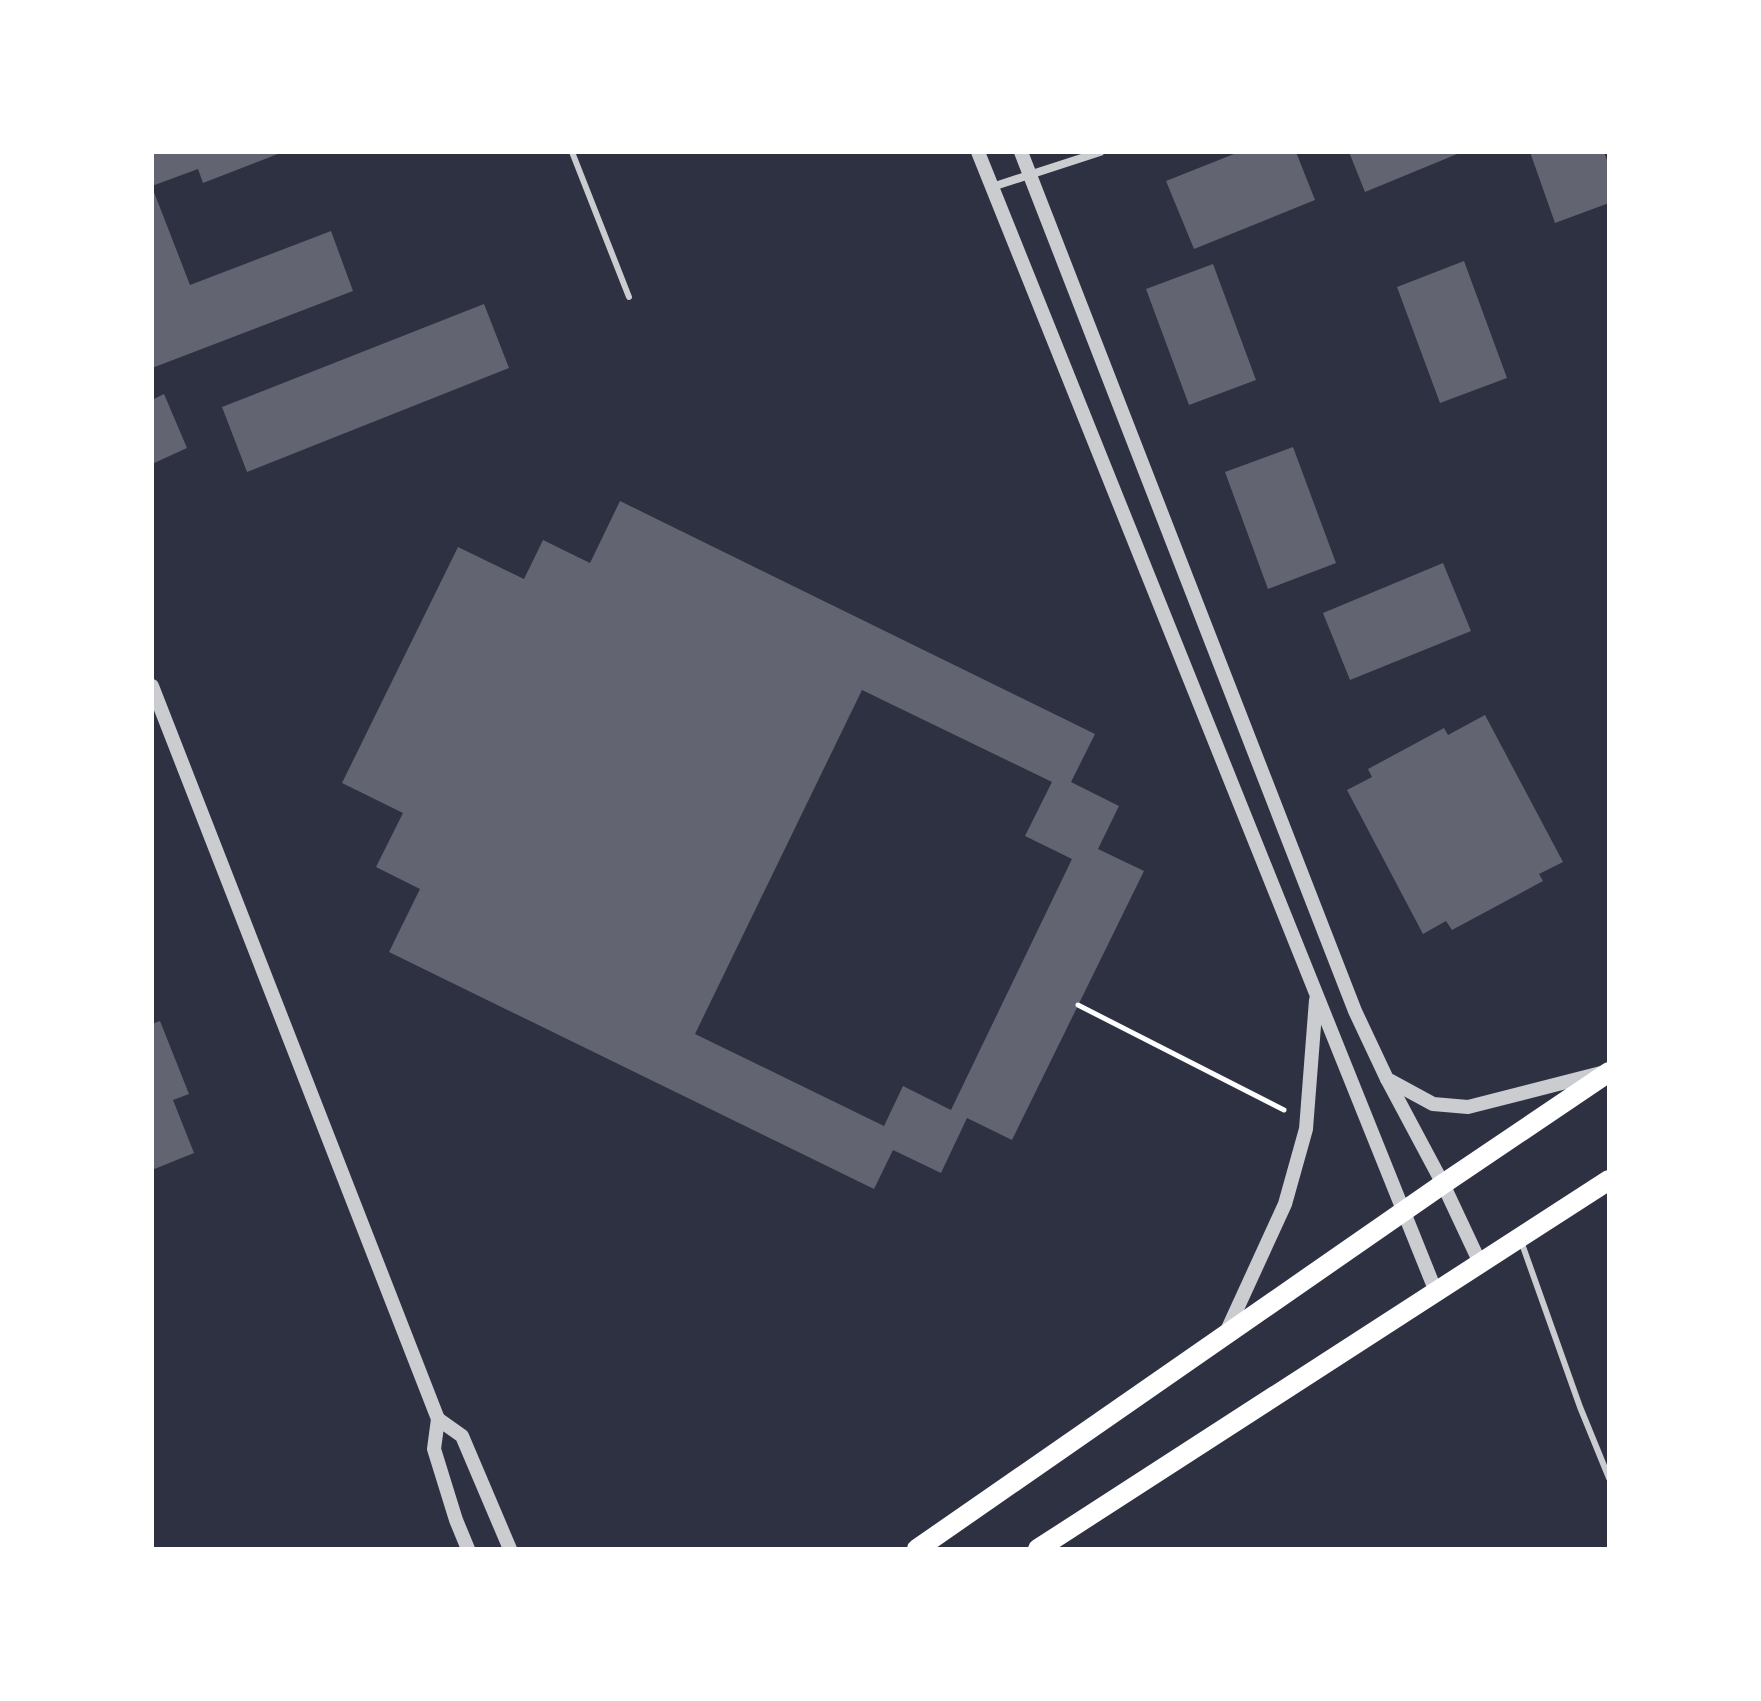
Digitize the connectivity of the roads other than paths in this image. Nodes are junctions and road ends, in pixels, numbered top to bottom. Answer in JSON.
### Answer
{"nodes":[{"id":1,"x":572,"y":152,"type":"edge"},
{"id":2,"x":978,"y":152,"type":"edge"},
{"id":3,"x":1021,"y":152,"type":"edge"},
{"id":4,"x":1100,"y":152,"type":"edge"},
{"id":5,"x":1030,"y":175,"type":"junction"},
{"id":6,"x":991,"y":187,"type":"junction"},
{"id":7,"x":629,"y":297,"type":"dead end"},
{"id":8,"x":152,"y":686,"type":"edge"},
{"id":9,"x":1316,"y":995,"type":"junction"},
{"id":10,"x":1609,"y":1072,"type":"edge"},
{"id":11,"x":1387,"y":1079,"type":"junction"},
{"id":12,"x":1609,"y":1180,"type":"edge"},
{"id":13,"x":1443,"y":1184,"type":"junction"},
{"id":14,"x":1403,"y":1212,"type":"junction"},
{"id":15,"x":1520,"y":1238,"type":"junction"},
{"id":16,"x":1481,"y":1265,"type":"junction"},
{"id":17,"x":1436,"y":1292,"type":"junction"},
{"id":18,"x":1225,"y":1335,"type":"junction"},
{"id":19,"x":438,"y":1419,"type":"junction"},
{"id":20,"x":1609,"y":1478,"type":"edge"},
{"id":21,"x":497,"y":1517,"type":"junction"},
{"id":22,"x":468,"y":1549,"type":"edge"},
{"id":23,"x":510,"y":1549,"type":"edge"},
{"id":24,"x":522,"y":1549,"type":"edge"},
{"id":25,"x":917,"y":1549,"type":"edge"},
{"id":26,"x":1038,"y":1549,"type":"edge"}],
"edges":[{"from":1,"to":7,"type":"lane"},
{"from":2,"to":6,"type":"street"},
{"from":3,"to":5,"type":"street"},
{"from":4,"to":5,"type":"street"},
{"from":5,"to":6,"type":"street"},
{"from":5,"to":11,"type":"street"},
{"from":6,"to":9,"type":"street"},
{"from":8,"to":19,"type":"street"},
{"from":9,"to":14,"type":"street"},
{"from":9,"to":18,"type":"street"},
{"from":10,"to":11,"type":"street"},
{"from":10,"to":13,"type":"main road"},
{"from":11,"to":13,"type":"street"},
{"from":12,"to":15,"type":"main road"},
{"from":13,"to":14,"type":"main road"},
{"from":13,"to":16,"type":"street"},
{"from":14,"to":17,"type":"street"},
{"from":14,"to":18,"type":"main road"},
{"from":15,"to":16,"type":"main road"},
{"from":15,"to":20,"type":"lane"},
{"from":16,"to":17,"type":"main road"},
{"from":17,"to":26,"type":"main road"},
{"from":18,"to":25,"type":"main road"},
{"from":19,"to":21,"type":"street"},
{"from":19,"to":22,"type":"street"},
{"from":21,"to":23,"type":"street"},
{"from":21,"to":24,"type":"street"}]}
